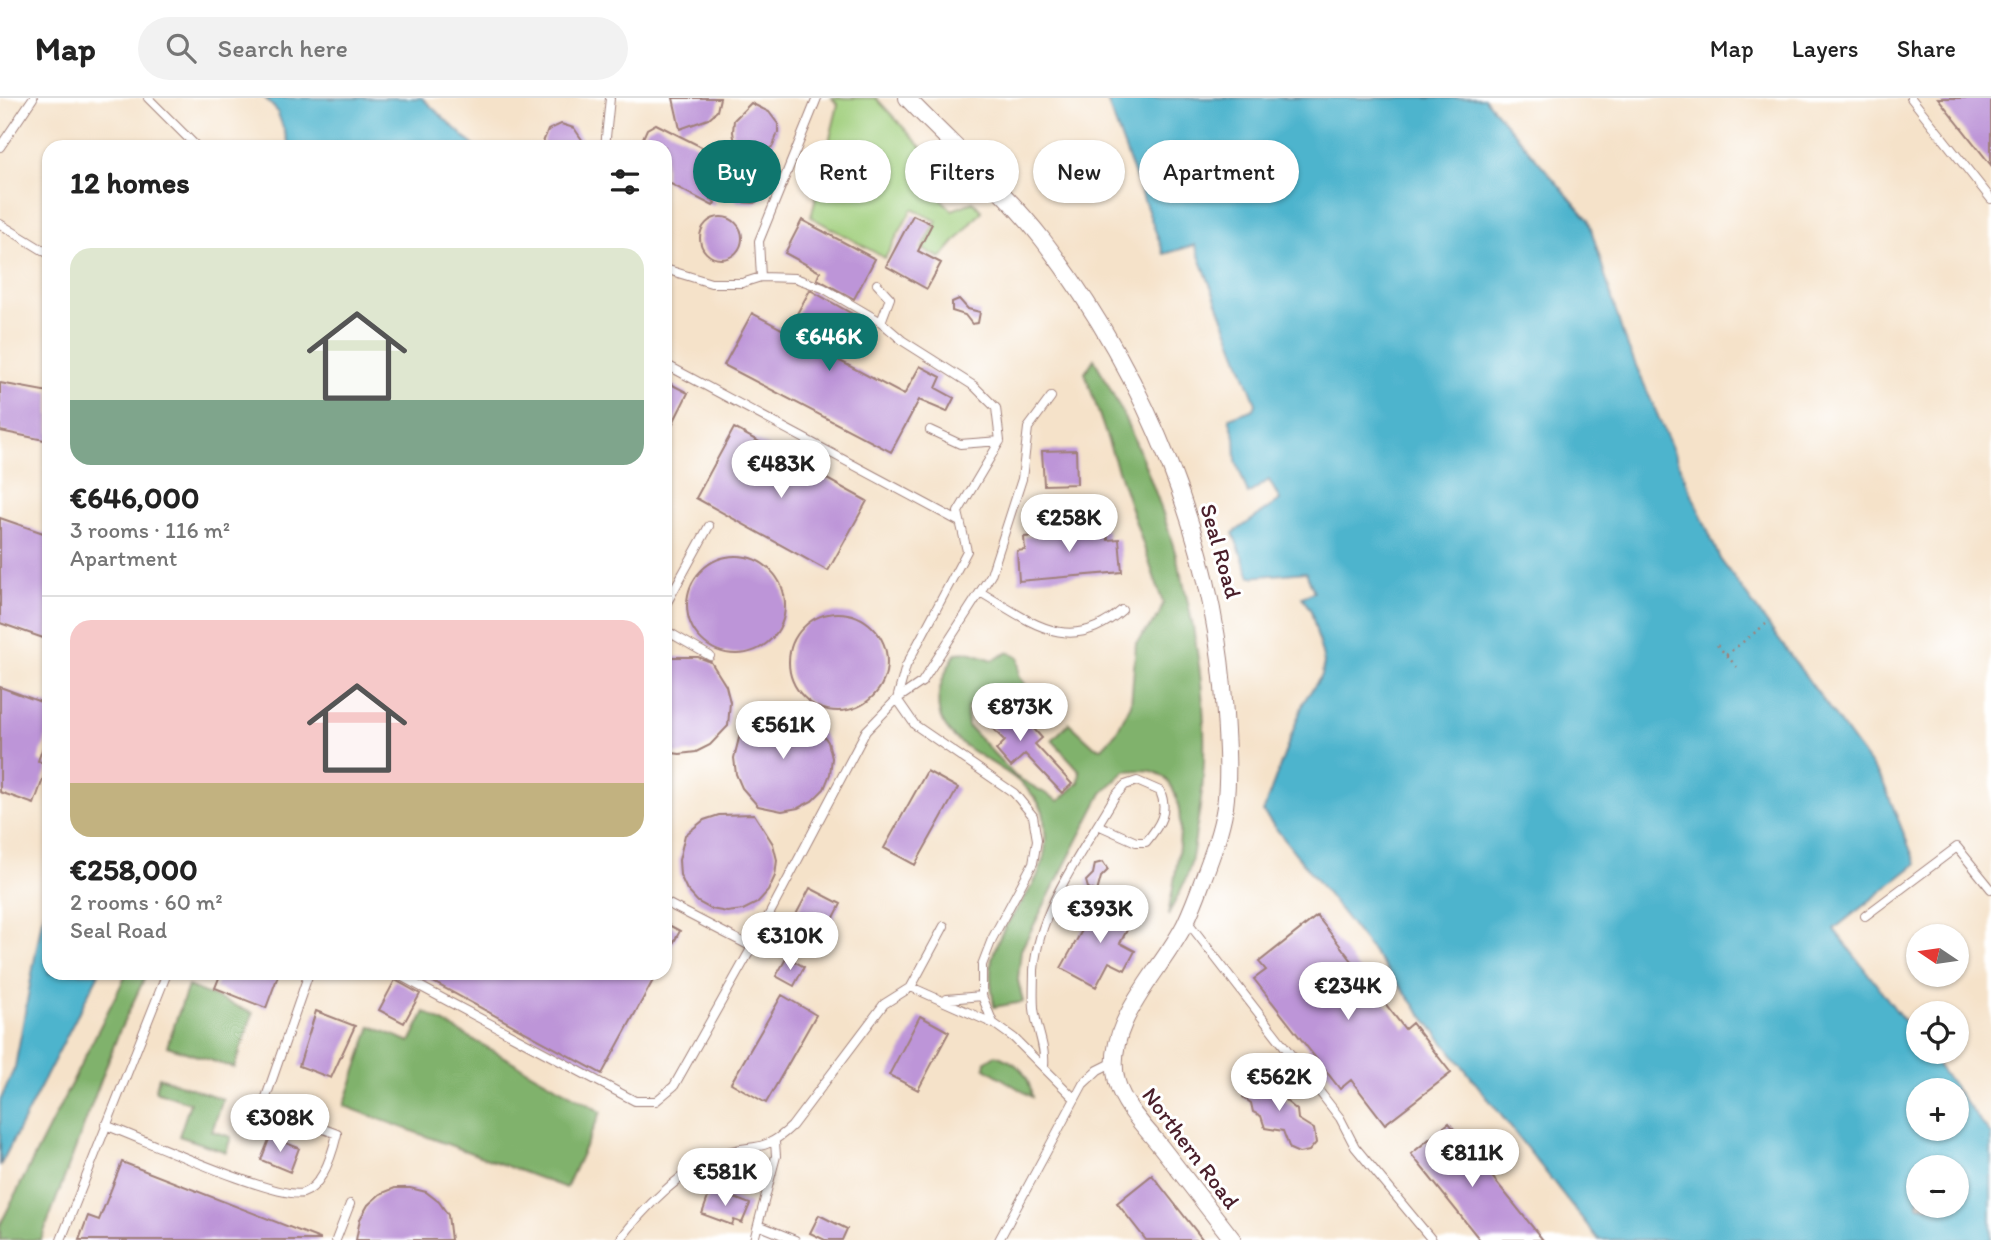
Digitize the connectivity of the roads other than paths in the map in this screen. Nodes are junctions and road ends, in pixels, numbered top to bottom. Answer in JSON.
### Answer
{"nodes":[{"id":1,"x":33,"y":98,"type":"edge"},
{"id":2,"x":148,"y":98,"type":"edge"},
{"id":3,"x":610,"y":98,"type":"edge"},
{"id":4,"x":817,"y":98,"type":"edge"},
{"id":5,"x":907,"y":98,"type":"edge"},
{"id":6,"x":1911,"y":98,"type":"edge"},
{"id":7,"x":190,"y":140,"type":"edge"},
{"id":8,"x":606,"y":140,"type":"edge"},
{"id":9,"x":0,"y":147,"type":"edge"},
{"id":10,"x":1991,"y":199,"type":"edge"},
{"id":11,"x":0,"y":224,"type":"edge"},
{"id":12,"x":42,"y":250,"type":"edge"},
{"id":13,"x":672,"y":271,"type":"edge"},
{"id":14,"x":761,"y":277,"type":"junction"},
{"id":15,"x":877,"y":284,"type":"dead end"},
{"id":16,"x":881,"y":322,"type":"junction"},
{"id":17,"x":672,"y":368,"type":"edge"},
{"id":18,"x":1051,"y":397,"type":"dead end"},
{"id":19,"x":930,"y":430,"type":"dead end"},
{"id":20,"x":1000,"y":441,"type":"junction"},
{"id":21,"x":958,"y":521,"type":"junction"},
{"id":22,"x":709,"y":526,"type":"dead end"},
{"id":23,"x":980,"y":592,"type":"junction"},
{"id":24,"x":672,"y":593,"type":"edge"},
{"id":25,"x":1122,"y":610,"type":"dead end"},
{"id":26,"x":672,"y":634,"type":"edge"},
{"id":27,"x":710,"y":656,"type":"dead end"},
{"id":28,"x":897,"y":699,"type":"junction"},
{"id":29,"x":1098,"y":825,"type":"junction"},
{"id":30,"x":1991,"y":889,"type":"edge"},
{"id":31,"x":672,"y":906,"type":"edge"},
{"id":32,"x":1865,"y":916,"type":"dead end"},
{"id":33,"x":1186,"y":920,"type":"junction"},
{"id":34,"x":944,"y":926,"type":"dead end"},
{"id":35,"x":752,"y":947,"type":"junction"},
{"id":36,"x":164,"y":980,"type":"edge"},
{"id":37,"x":307,"y":980,"type":"edge"},
{"id":38,"x":408,"y":980,"type":"edge"},
{"id":39,"x":911,"y":987,"type":"junction"},
{"id":40,"x":982,"y":996,"type":"junction"},
{"id":41,"x":944,"y":999,"type":"junction"},
{"id":42,"x":993,"y":1023,"type":"junction"},
{"id":43,"x":1116,"y":1061,"type":"junction"},
{"id":44,"x":1044,"y":1066,"type":"junction"},
{"id":45,"x":1117,"y":1081,"type":"joint"},
{"id":46,"x":1075,"y":1099,"type":"junction"},
{"id":47,"x":106,"y":1125,"type":"junction"},
{"id":48,"x":775,"y":1142,"type":"junction"},
{"id":49,"x":350,"y":1204,"type":"dead end"},
{"id":50,"x":758,"y":1225,"type":"junction"},
{"id":51,"x":61,"y":1240,"type":"edge"},
{"id":52,"x":337,"y":1240,"type":"edge"},
{"id":53,"x":620,"y":1240,"type":"edge"},
{"id":54,"x":754,"y":1240,"type":"edge"},
{"id":55,"x":795,"y":1240,"type":"edge"},
{"id":56,"x":999,"y":1240,"type":"edge"},
{"id":57,"x":1233,"y":1240,"type":"edge"},
{"id":58,"x":1432,"y":1240,"type":"edge"}],
"edges":[{"from":1,"to":9,"type":"lane"},
{"from":2,"to":7,"type":"lane"},
{"from":3,"to":8,"type":"lane"},
{"from":4,"to":14,"type":"lane"},
{"from":5,"to":33,"type":"street","name":"Seal Road"},
{"from":6,"to":10,"type":"lane"},
{"from":11,"to":12,"type":"lane"},
{"from":13,"to":14,"type":"lane"},
{"from":14,"to":16,"type":"lane"},
{"from":15,"to":16,"type":"lane"},
{"from":16,"to":20,"type":"lane"},
{"from":17,"to":21,"type":"lane"},
{"from":18,"to":23,"type":"lane"},
{"from":19,"to":20,"type":"lane"},
{"from":20,"to":21,"type":"lane"},
{"from":21,"to":28,"type":"lane"},
{"from":22,"to":24,"type":"lane"},
{"from":23,"to":25,"type":"lane"},
{"from":23,"to":28,"type":"lane"},
{"from":26,"to":27,"type":"lane"},
{"from":28,"to":35,"type":"lane"},
{"from":28,"to":40,"type":"lane"},
{"from":29,"to":29,"type":"lane"},
{"from":29,"to":44,"type":"lane"},
{"from":30,"to":32,"type":"lane"},
{"from":31,"to":35,"type":"lane"},
{"from":33,"to":43,"type":"street","name":"Seal Road"},
{"from":33,"to":58,"type":"lane"},
{"from":34,"to":39,"type":"lane"},
{"from":35,"to":38,"type":"lane"},
{"from":36,"to":47,"type":"lane"},
{"from":37,"to":47,"type":"lane"},
{"from":39,"to":41,"type":"lane"},
{"from":39,"to":48,"type":"lane"},
{"from":40,"to":41,"type":"lane"},
{"from":40,"to":42,"type":"lane"},
{"from":41,"to":42,"type":"lane"},
{"from":42,"to":44,"type":"lane"},
{"from":43,"to":45,"type":"street","name":"Seal Road"},
{"from":43,"to":46,"type":"lane"},
{"from":44,"to":46,"type":"lane"},
{"from":45,"to":57,"type":"street","name":"Northern Road"},
{"from":46,"to":56,"type":"lane"},
{"from":47,"to":51,"type":"lane"},
{"from":48,"to":50,"type":"lane"},
{"from":48,"to":53,"type":"lane"},
{"from":49,"to":52,"type":"lane"},
{"from":50,"to":54,"type":"lane"},
{"from":50,"to":55,"type":"lane"}]}
